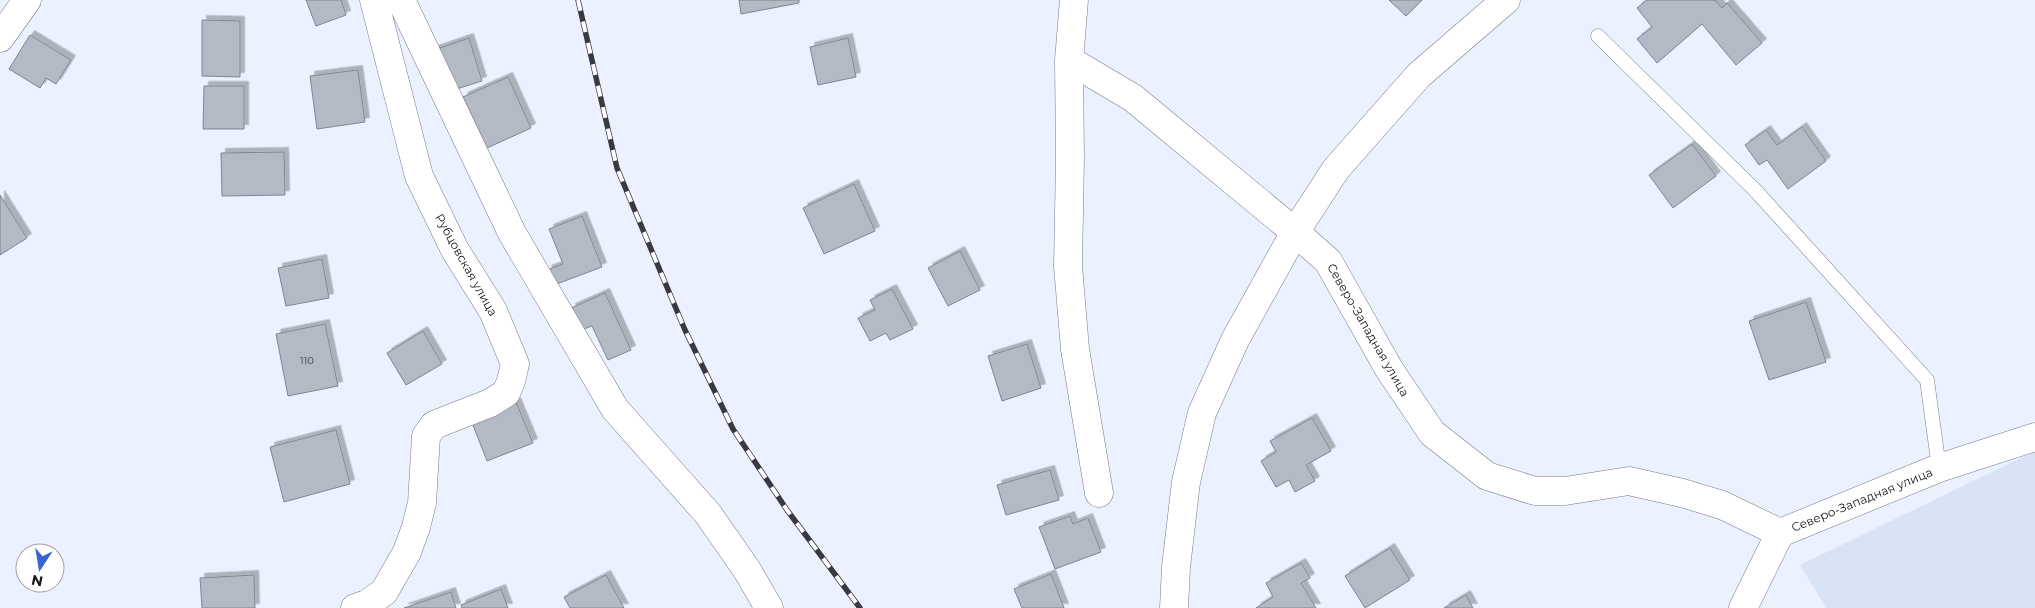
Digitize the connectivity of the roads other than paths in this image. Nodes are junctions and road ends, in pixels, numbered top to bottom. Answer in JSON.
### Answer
{"nodes":[{"id":1,"x":27,"y":0,"type":"edge"},
{"id":2,"x":374,"y":0,"type":"edge"},
{"id":3,"x":401,"y":0,"type":"edge"},
{"id":4,"x":1074,"y":0,"type":"edge"},
{"id":5,"x":1506,"y":0,"type":"edge"},
{"id":6,"x":1598,"y":36,"type":"dead end"},
{"id":7,"x":0,"y":38,"type":"edge"},
{"id":8,"x":1069,"y":60,"type":"junction"},
{"id":9,"x":1295,"y":232,"type":"junction"},
{"id":10,"x":2035,"y":437,"type":"edge"},
{"id":11,"x":1939,"y":468,"type":"junction"},
{"id":12,"x":1099,"y":493,"type":"dead end"},
{"id":13,"x":1780,"y":533,"type":"junction"},
{"id":14,"x":764,"y":606,"type":"edge"},
{"id":15,"x":355,"y":608,"type":"edge"},
{"id":16,"x":1174,"y":608,"type":"edge"},
{"id":17,"x":1743,"y":608,"type":"edge"}],
"edges":[{"from":1,"to":7,"type":"street"},
{"from":2,"to":15,"type":"street","name":"Рубцовская улица"},
{"from":3,"to":14,"type":"street"},
{"from":4,"to":8,"type":"street"},
{"from":5,"to":9,"type":"street"},
{"from":6,"to":11,"type":"lane"},
{"from":8,"to":9,"type":"street","name":"Северо-Западная улица"},
{"from":8,"to":12,"type":"street"},
{"from":9,"to":13,"type":"street","name":"Северо-Западная улица"},
{"from":9,"to":16,"type":"street"},
{"from":10,"to":11,"type":"street","name":"Северо-Западная улица"},
{"from":11,"to":13,"type":"street","name":"Северо-Западная улица"},
{"from":13,"to":17,"type":"street"}]}
